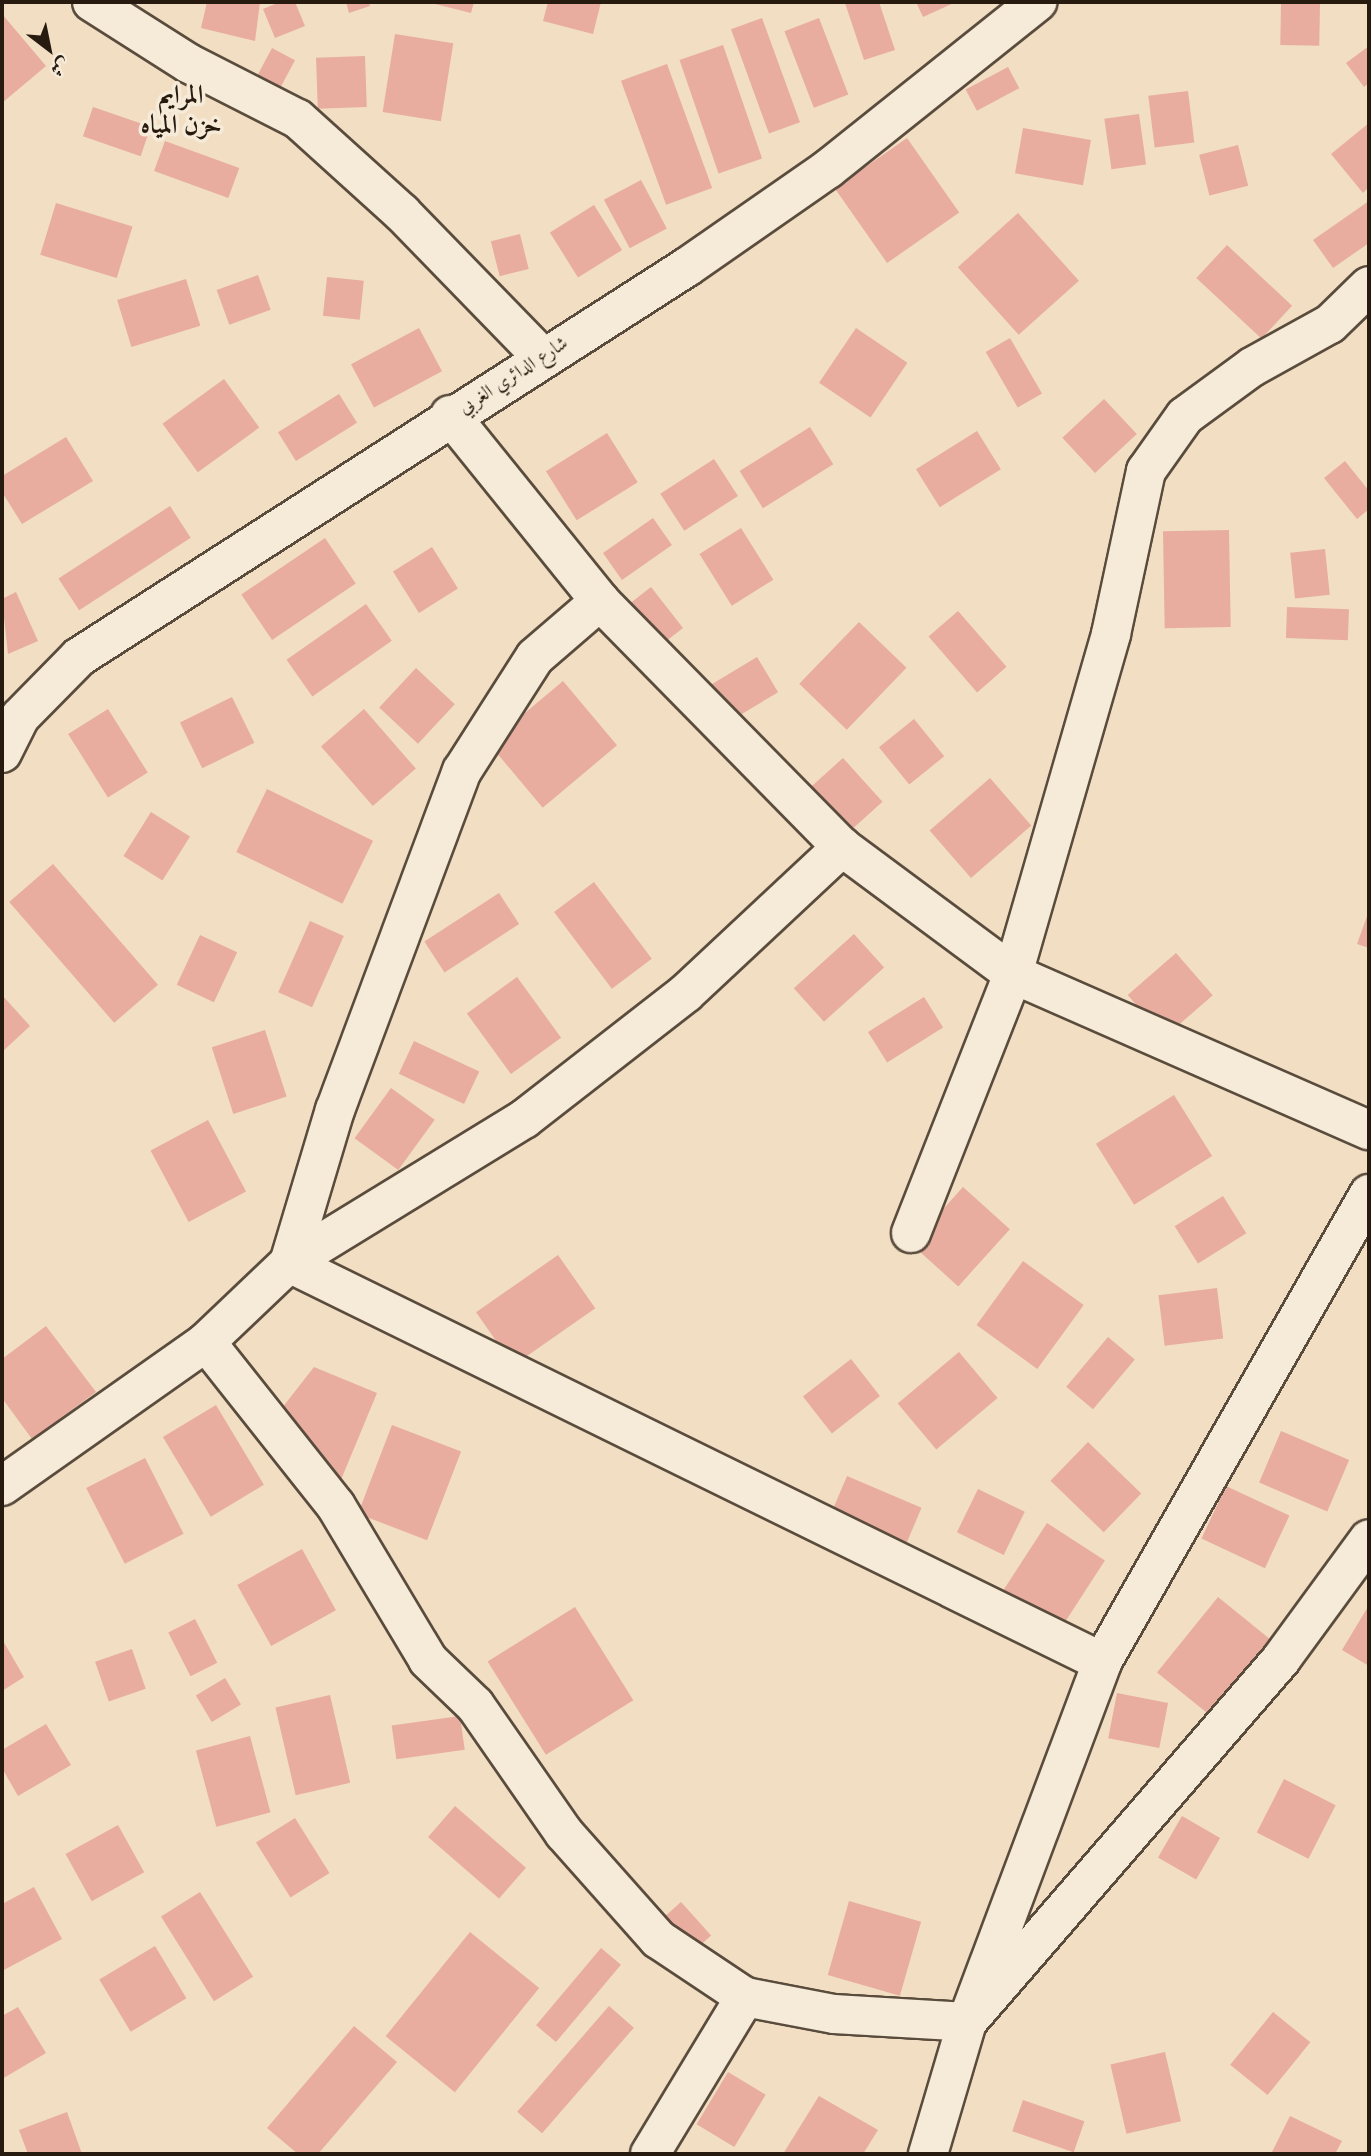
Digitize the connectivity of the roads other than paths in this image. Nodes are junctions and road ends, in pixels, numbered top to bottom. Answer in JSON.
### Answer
{"nodes":[{"id":1,"x":92,"y":2,"type":"edge"},
{"id":2,"x":1037,"y":2,"type":"edge"},
{"id":3,"x":1369,"y":286,"type":"edge"},
{"id":4,"x":541,"y":356,"type":"junction"},
{"id":5,"x":450,"y":415,"type":"junction"},
{"id":6,"x":600,"y":601,"type":"junction"},
{"id":7,"x":11,"y":713,"type":"edge"},
{"id":8,"x":2,"y":753,"type":"edge"},
{"id":9,"x":842,"y":847,"type":"junction"},
{"id":10,"x":1013,"y":974,"type":"junction"},
{"id":11,"x":1369,"y":1129,"type":"edge"},
{"id":12,"x":1369,"y":1194,"type":"edge"},
{"id":13,"x":911,"y":1233,"type":"dead end"},
{"id":14,"x":289,"y":1263,"type":"junction"},
{"id":15,"x":206,"y":1342,"type":"junction"},
{"id":16,"x":2,"y":1486,"type":"edge"},
{"id":17,"x":1369,"y":1539,"type":"edge"},
{"id":18,"x":1102,"y":1662,"type":"junction"},
{"id":19,"x":745,"y":1997,"type":"junction"},
{"id":20,"x":967,"y":2022,"type":"junction"},
{"id":21,"x":650,"y":2154,"type":"edge"},
{"id":22,"x":928,"y":2154,"type":"edge"}],
"edges":[{"from":1,"to":4,"type":"street"},
{"from":2,"to":4,"type":"street","name":"شارع الدائري الغربي"},
{"from":3,"to":10,"type":"street"},
{"from":4,"to":5,"type":"street","name":"شارع الدائري الغربي"},
{"from":5,"to":6,"type":"street"},
{"from":5,"to":7,"type":"street","name":"شارع الدائري الغربي"},
{"from":6,"to":9,"type":"street"},
{"from":6,"to":14,"type":"street"},
{"from":7,"to":8,"type":"street","name":"شارع الدائري الغربي"},
{"from":9,"to":10,"type":"street"},
{"from":9,"to":14,"type":"street"},
{"from":10,"to":11,"type":"street"},
{"from":10,"to":13,"type":"street"},
{"from":12,"to":18,"type":"street"},
{"from":14,"to":15,"type":"street"},
{"from":14,"to":18,"type":"street"},
{"from":15,"to":16,"type":"street"},
{"from":15,"to":19,"type":"street"},
{"from":17,"to":20,"type":"street"},
{"from":18,"to":20,"type":"street"},
{"from":19,"to":20,"type":"street"},
{"from":19,"to":21,"type":"street"},
{"from":20,"to":22,"type":"street"}]}
